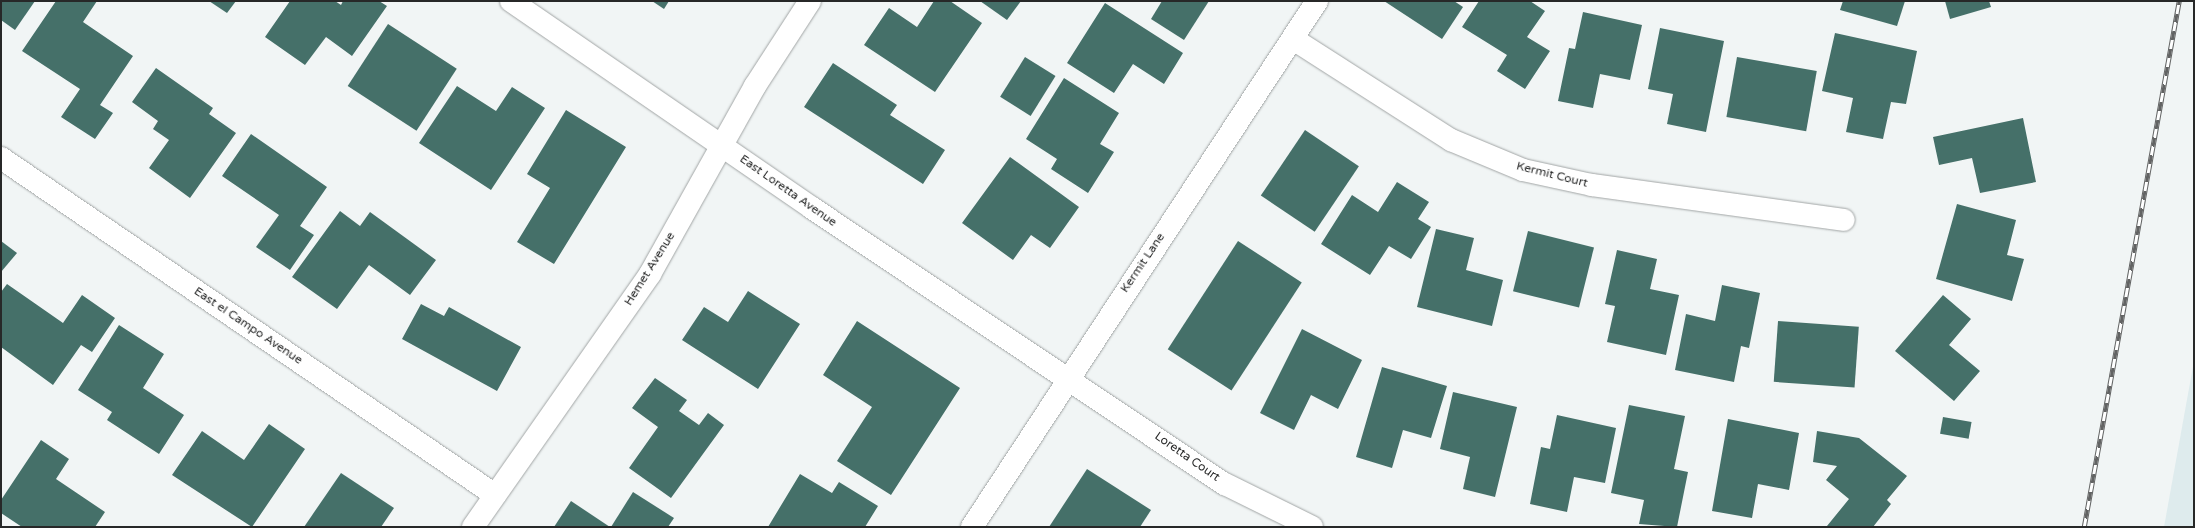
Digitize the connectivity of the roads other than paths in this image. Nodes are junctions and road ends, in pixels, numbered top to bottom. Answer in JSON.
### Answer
{"nodes":[{"id":1,"x":511,"y":1,"type":"edge"},
{"id":2,"x":810,"y":1,"type":"edge"},
{"id":3,"x":1317,"y":1,"type":"edge"},
{"id":4,"x":1293,"y":38,"type":"junction"},
{"id":5,"x":722,"y":144,"type":"junction"},
{"id":6,"x":1,"y":158,"type":"edge"},
{"id":7,"x":1844,"y":220,"type":"dead end"},
{"id":8,"x":1067,"y":378,"type":"junction"},
{"id":9,"x":495,"y":495,"type":"junction"},
{"id":10,"x":473,"y":527,"type":"edge"},
{"id":11,"x":972,"y":527,"type":"edge"},
{"id":12,"x":1312,"y":527,"type":"edge"}],
"edges":[{"from":1,"to":5,"type":"street","name":"East Loretta Avenue"},
{"from":2,"to":5,"type":"street","name":"Hemet Avenue"},
{"from":3,"to":4,"type":"street","name":"Kermit Lane"},
{"from":4,"to":7,"type":"street","name":"Kermit Court"},
{"from":4,"to":8,"type":"street","name":"Kermit Lane"},
{"from":5,"to":8,"type":"street","name":"East Loretta Avenue"},
{"from":5,"to":9,"type":"street","name":"Hemet Avenue"},
{"from":6,"to":9,"type":"street","name":"East el Campo Avenue"},
{"from":8,"to":11,"type":"street","name":"Kermit Lane"},
{"from":8,"to":12,"type":"street","name":"Loretta Court"},
{"from":9,"to":10,"type":"street","name":"Hemet Avenue"}]}
